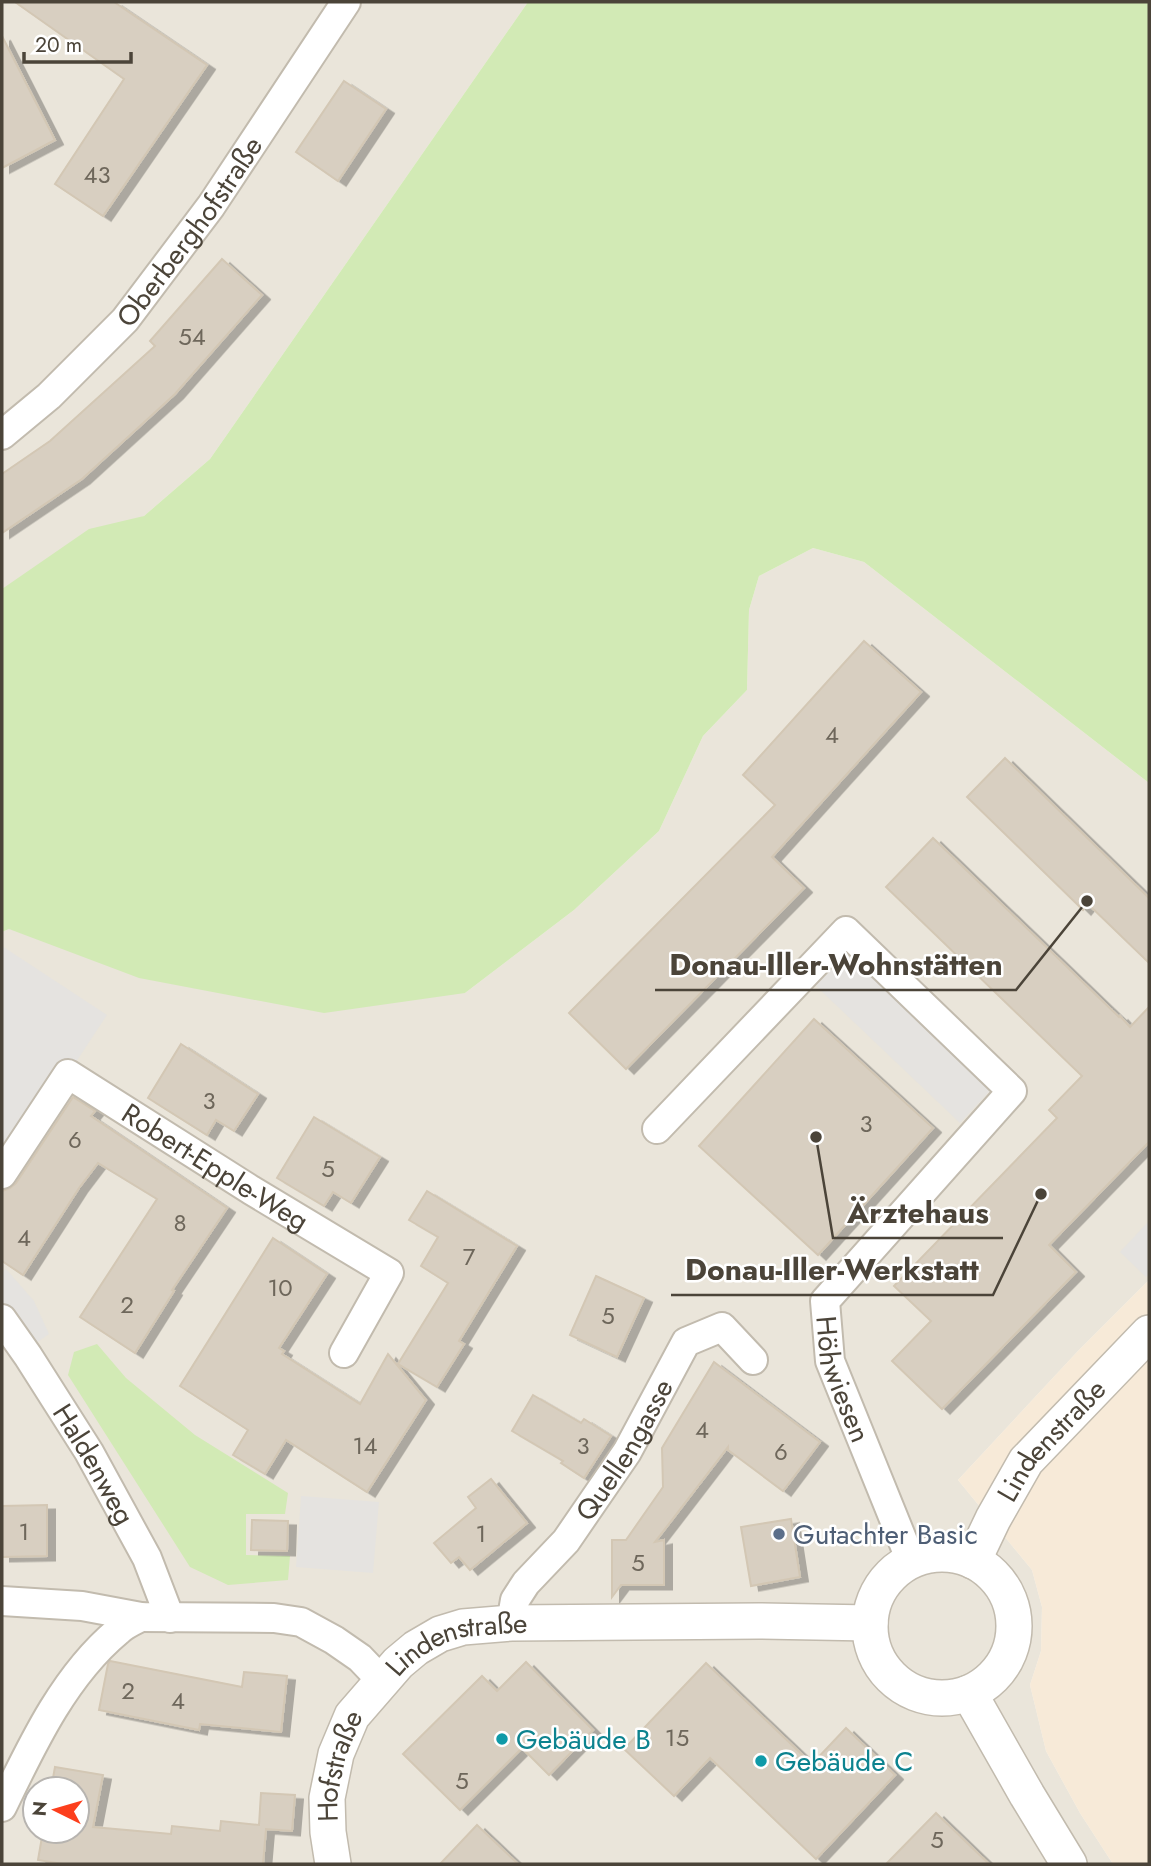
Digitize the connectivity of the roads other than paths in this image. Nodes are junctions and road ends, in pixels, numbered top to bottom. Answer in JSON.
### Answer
{"nodes":[{"id":1,"x":346,"y":2,"type":"edge"},
{"id":2,"x":2,"y":436,"type":"edge"},
{"id":3,"x":657,"y":1129,"type":"dead end"},
{"id":4,"x":2,"y":1174,"type":"edge"},
{"id":5,"x":2,"y":1319,"type":"edge"},
{"id":6,"x":1149,"y":1333,"type":"edge"},
{"id":7,"x":344,"y":1353,"type":"dead end"},
{"id":8,"x":754,"y":1360,"type":"dead end"},
{"id":9,"x":911,"y":1561,"type":"junction"},
{"id":10,"x":973,"y":1561,"type":"junction"},
{"id":11,"x":2,"y":1601,"type":"edge"},
{"id":12,"x":141,"y":1617,"type":"junction"},
{"id":13,"x":170,"y":1618,"type":"junction"},
{"id":14,"x":511,"y":1623,"type":"junction"},
{"id":15,"x":870,"y":1623,"type":"junction"},
{"id":16,"x":381,"y":1680,"type":"junction"},
{"id":17,"x":969,"y":1693,"type":"junction"},
{"id":18,"x":2,"y":1807,"type":"edge"},
{"id":19,"x":333,"y":1864,"type":"edge"},
{"id":20,"x":1069,"y":1864,"type":"edge"}],
"edges":[{"from":1,"to":2,"type":"street","name":"Oberberghofstraße"},
{"from":3,"to":9,"type":"street","name":"Höhwiesen"},
{"from":4,"to":7,"type":"street","name":"Robert-Epple-Weg"},
{"from":5,"to":13,"type":"street","name":"Haldenweg"},
{"from":6,"to":10,"type":"street","name":"Lindenstraße"},
{"from":8,"to":14,"type":"street","name":"Quellengasse"},
{"from":9,"to":10,"type":"street"},
{"from":9,"to":15,"type":"street"},
{"from":10,"to":17,"type":"street"},
{"from":11,"to":12,"type":"street","name":"Lindenstraße"},
{"from":12,"to":13,"type":"street","name":"Lindenstraße"},
{"from":12,"to":18,"type":"street"},
{"from":13,"to":16,"type":"street","name":"Lindenstraße"},
{"from":14,"to":15,"type":"street","name":"Lindenstraße"},
{"from":14,"to":16,"type":"street","name":"Lindenstraße"},
{"from":15,"to":17,"type":"street"},
{"from":16,"to":19,"type":"street","name":"Hofstraße"},
{"from":17,"to":20,"type":"street"}]}
